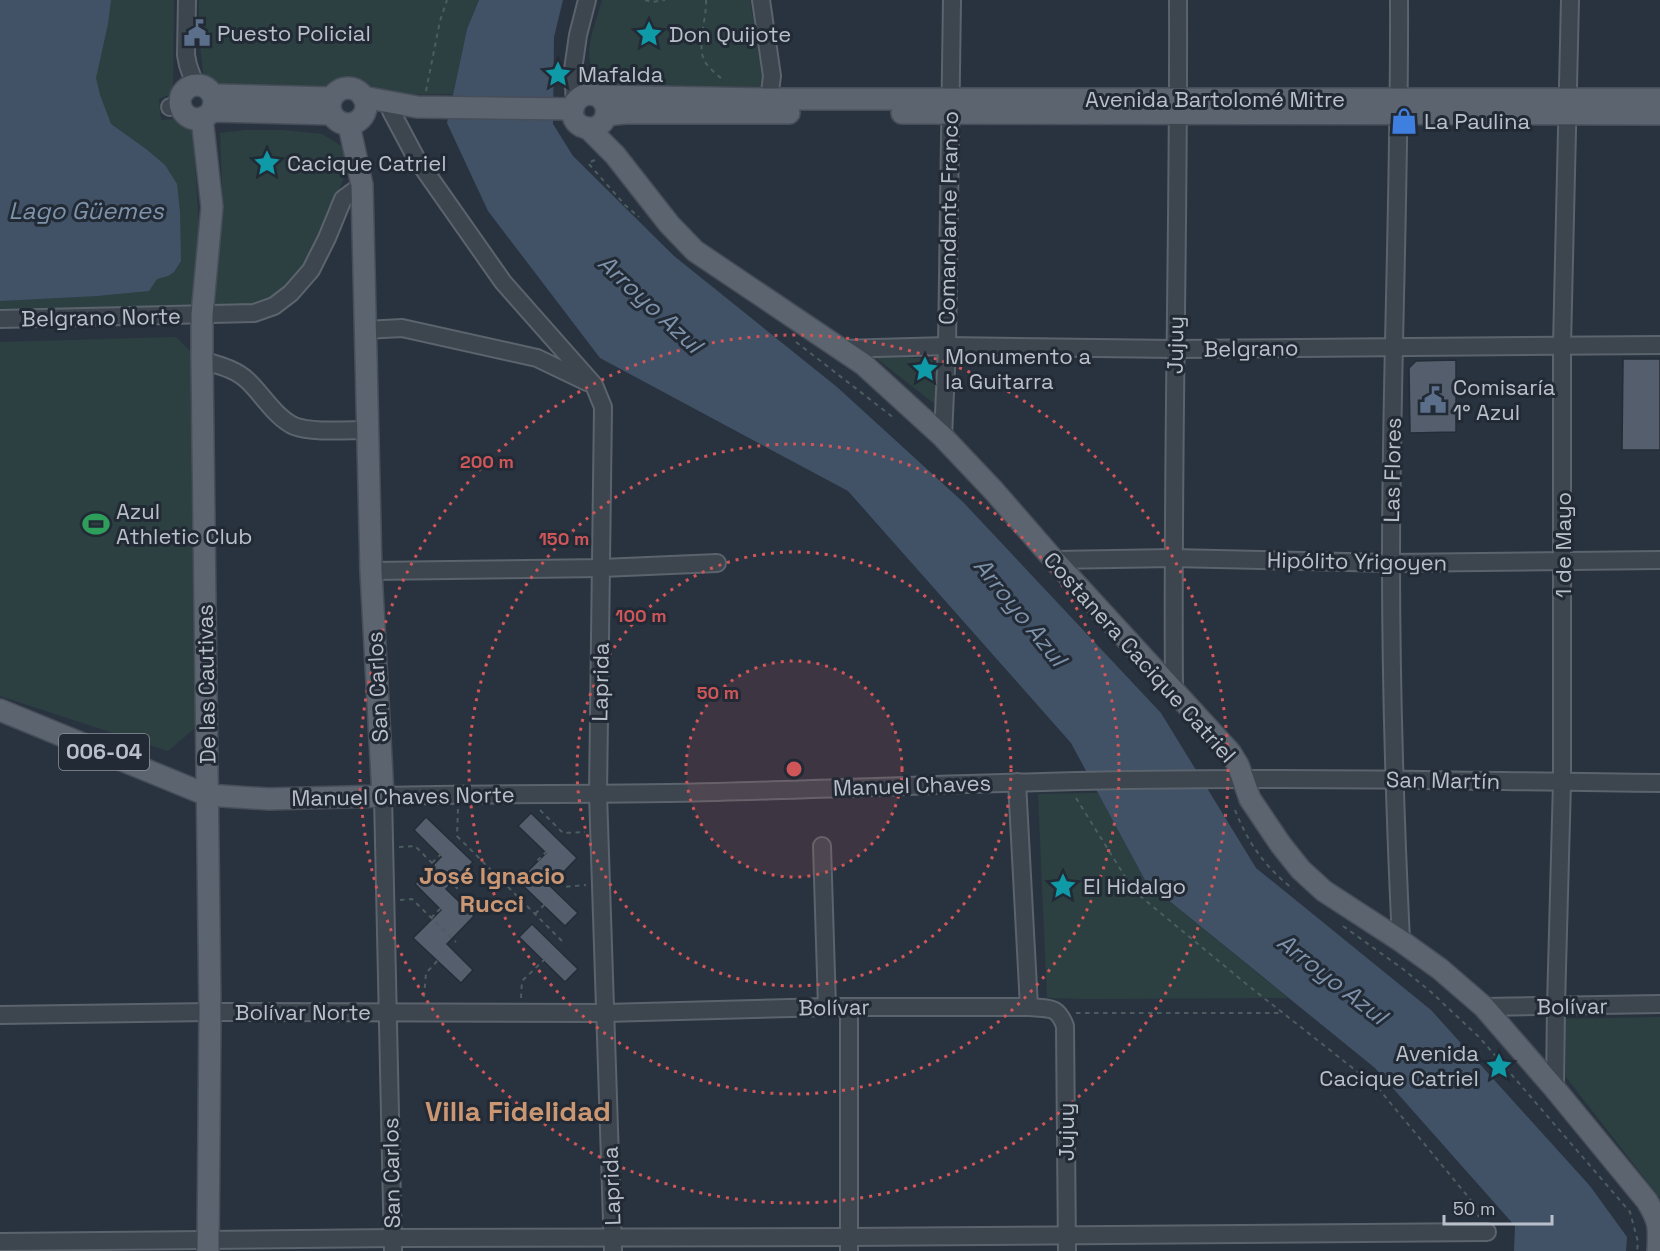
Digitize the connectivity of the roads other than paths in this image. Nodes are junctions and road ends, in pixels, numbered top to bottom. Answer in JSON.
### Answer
{"nodes":[{"id":1,"x":187,"y":0,"type":"edge"},
{"id":2,"x":587,"y":0,"type":"edge"},
{"id":3,"x":761,"y":0,"type":"edge"},
{"id":4,"x":952,"y":0,"type":"edge"},
{"id":5,"x":1178,"y":0,"type":"edge"},
{"id":6,"x":1400,"y":0,"type":"edge"},
{"id":7,"x":1570,"y":0,"type":"edge"},
{"id":8,"x":578,"y":35,"type":"junction"},
{"id":9,"x":195,"y":84,"type":"junction"},
{"id":10,"x":1660,"y":99,"type":"edge"},
{"id":11,"x":600,"y":102,"type":"junction"},
{"id":12,"x":770,"y":106,"type":"junction"},
{"id":13,"x":950,"y":106,"type":"junction"},
{"id":14,"x":1178,"y":106,"type":"junction"},
{"id":15,"x":1400,"y":106,"type":"junction"},
{"id":16,"x":1569,"y":106,"type":"junction"},
{"id":17,"x":417,"y":107,"type":"junction"},
{"id":18,"x":568,"y":107,"type":"junction"},
{"id":19,"x":210,"y":108,"type":"junction"},
{"id":20,"x":348,"y":110,"type":"junction"},
{"id":21,"x":392,"y":111,"type":"junction"},
{"id":22,"x":1660,"y":114,"type":"edge"},
{"id":23,"x":588,"y":128,"type":"junction"},
{"id":24,"x":362,"y":185,"type":"junction"},
{"id":25,"x":202,"y":315,"type":"junction"},
{"id":26,"x":0,"y":320,"type":"edge"},
{"id":27,"x":365,"y":330,"type":"junction"},
{"id":28,"x":1660,"y":345,"type":"edge"},
{"id":29,"x":947,"y":346,"type":"junction"},
{"id":30,"x":1562,"y":346,"type":"junction"},
{"id":31,"x":1394,"y":347,"type":"junction"},
{"id":32,"x":842,"y":349,"type":"junction"},
{"id":33,"x":1175,"y":349,"type":"junction"},
{"id":34,"x":202,"y":360,"type":"junction"},
{"id":35,"x":594,"y":385,"type":"junction"},
{"id":36,"x":368,"y":430,"type":"junction"},
{"id":37,"x":943,"y":436,"type":"junction"},
{"id":38,"x":1173,"y":558,"type":"junction"},
{"id":39,"x":1054,"y":560,"type":"junction"},
{"id":40,"x":1660,"y":560,"type":"edge"},
{"id":41,"x":1563,"y":561,"type":"junction"},
{"id":42,"x":717,"y":563,"type":"dead end"},
{"id":43,"x":1391,"y":563,"type":"junction"},
{"id":44,"x":602,"y":568,"type":"junction"},
{"id":45,"x":371,"y":571,"type":"junction"},
{"id":46,"x":1174,"y":690,"type":"junction"},
{"id":47,"x":0,"y":710,"type":"edge"},
{"id":48,"x":1234,"y":779,"type":"junction"},
{"id":49,"x":1394,"y":779,"type":"junction"},
{"id":50,"x":1017,"y":782,"type":"junction"},
{"id":51,"x":1562,"y":782,"type":"junction"},
{"id":52,"x":1660,"y":783,"type":"edge"},
{"id":53,"x":598,"y":794,"type":"junction"},
{"id":54,"x":207,"y":795,"type":"junction"},
{"id":55,"x":383,"y":796,"type":"junction"},
{"id":56,"x":822,"y":846,"type":"dead end"},
{"id":57,"x":1401,"y":940,"type":"junction"},
{"id":58,"x":1660,"y":1004,"type":"edge"},
{"id":59,"x":1556,"y":1006,"type":"junction"},
{"id":60,"x":827,"y":1007,"type":"junction"},
{"id":61,"x":849,"y":1007,"type":"junction"},
{"id":62,"x":1029,"y":1007,"type":"junction"},
{"id":63,"x":1484,"y":1007,"type":"junction"},
{"id":64,"x":210,"y":1012,"type":"junction"},
{"id":65,"x":387,"y":1012,"type":"junction"},
{"id":66,"x":605,"y":1013,"type":"junction"},
{"id":67,"x":1061,"y":1014,"type":"joint"},
{"id":68,"x":0,"y":1015,"type":"edge"},
{"id":69,"x":1556,"y":1089,"type":"junction"},
{"id":70,"x":1660,"y":1224,"type":"edge"},
{"id":71,"x":1487,"y":1232,"type":"road end"},
{"id":72,"x":0,"y":1242,"type":"edge"},
{"id":73,"x":1067,"y":1243,"type":"edge"},
{"id":74,"x":393,"y":1244,"type":"edge"},
{"id":75,"x":613,"y":1244,"type":"edge"},
{"id":76,"x":849,"y":1244,"type":"edge"},
{"id":77,"x":208,"y":1245,"type":"edge"},
{"id":78,"x":1658,"y":1251,"type":"edge"}],
"edges":[{"from":1,"to":9,"type":"street"},
{"from":2,"to":8,"type":"street"},
{"from":3,"to":12,"type":"street"},
{"from":4,"to":13,"type":"street","name":"Comandante Franco"},
{"from":5,"to":14,"type":"street","name":"Jujuy"},
{"from":6,"to":15,"type":"street","name":"Las Flores"},
{"from":7,"to":16,"type":"street","name":"1 de Mayo"},
{"from":8,"to":11,"type":"street"},
{"from":8,"to":18,"type":"street"},
{"from":9,"to":19,"type":"main road"},
{"from":9,"to":19,"type":"main road"},
{"from":10,"to":16,"type":"main road","name":"Avenida Bartolomé Mitre"},
{"from":11,"to":12,"type":"main road"},
{"from":11,"to":12,"type":"main road"},
{"from":11,"to":18,"type":"main road"},
{"from":11,"to":23,"type":"main road"},
{"from":12,"to":13,"type":"main road","name":"Avenida Bartolomé Mitre"},
{"from":13,"to":14,"type":"main road","name":"Avenida Bartolomé Mitre"},
{"from":13,"to":29,"type":"street","name":"Comandante Franco"},
{"from":14,"to":15,"type":"main road","name":"Avenida Bartolomé Mitre"},
{"from":14,"to":33,"type":"street","name":"Jujuy"},
{"from":15,"to":16,"type":"main road","name":"Avenida Bartolomé Mitre"},
{"from":15,"to":31,"type":"street","name":"Las Flores"},
{"from":16,"to":22,"type":"main road","name":"Avenida Bartolomé Mitre"},
{"from":16,"to":30,"type":"street","name":"1 de Mayo"},
{"from":17,"to":18,"type":"main road"},
{"from":17,"to":20,"type":"main road"},
{"from":17,"to":21,"type":"main road"},
{"from":18,"to":23,"type":"main road"},
{"from":19,"to":20,"type":"main road"},
{"from":19,"to":25,"type":"main road","name":"De las Cautivas"},
{"from":20,"to":21,"type":"main road"},
{"from":20,"to":24,"type":"main road","name":"San Carlos"},
{"from":21,"to":35,"type":"street","name":"Laprida"},
{"from":23,"to":32,"type":"main road","name":"Costanera Cacique Catriel"},
{"from":24,"to":25,"type":"street","name":"Belgrano Norte"},
{"from":24,"to":27,"type":"main road","name":"San Carlos"},
{"from":25,"to":26,"type":"street","name":"Belgrano Norte"},
{"from":25,"to":34,"type":"main road","name":"De las Cautivas"},
{"from":27,"to":35,"type":"street"},
{"from":27,"to":36,"type":"main road","name":"San Carlos"},
{"from":28,"to":30,"type":"street","name":"Belgrano"},
{"from":29,"to":32,"type":"street","name":"Belgrano"},
{"from":29,"to":33,"type":"street","name":"Belgrano"},
{"from":29,"to":37,"type":"street","name":"Comandante Franco"},
{"from":30,"to":31,"type":"street","name":"Belgrano"},
{"from":30,"to":41,"type":"street","name":"1 de Mayo"},
{"from":31,"to":33,"type":"street","name":"Belgrano"},
{"from":31,"to":43,"type":"street","name":"Las Flores"},
{"from":32,"to":37,"type":"main road","name":"Costanera Cacique Catriel"},
{"from":33,"to":38,"type":"street","name":"Jujuy"},
{"from":34,"to":36,"type":"street"},
{"from":34,"to":54,"type":"main road","name":"De las Cautivas"},
{"from":35,"to":44,"type":"street","name":"Laprida"},
{"from":36,"to":45,"type":"main road","name":"San Carlos"},
{"from":37,"to":39,"type":"main road","name":"Costanera Cacique Catriel"},
{"from":38,"to":39,"type":"street","name":"Hipólito Yrigoyen"},
{"from":38,"to":43,"type":"street","name":"Hipólito Yrigoyen"},
{"from":38,"to":46,"type":"street","name":"Jujuy"},
{"from":39,"to":46,"type":"main road","name":"Costanera Cacique Catriel"},
{"from":40,"to":41,"type":"street","name":"Hipólito Yrigoyen"},
{"from":41,"to":43,"type":"street","name":"Hipólito Yrigoyen"},
{"from":41,"to":51,"type":"street","name":"1 de Mayo"},
{"from":42,"to":44,"type":"street"},
{"from":43,"to":49,"type":"street","name":"Las Flores"},
{"from":44,"to":45,"type":"street"},
{"from":44,"to":53,"type":"street","name":"Laprida"},
{"from":45,"to":55,"type":"main road","name":"San Carlos"},
{"from":46,"to":48,"type":"main road","name":"Costanera Cacique Catriel"},
{"from":47,"to":54,"type":"main road","number":"006-04"},
{"from":48,"to":49,"type":"street","name":"San Martín"},
{"from":48,"to":50,"type":"street","name":"Manuel Chaves"},
{"from":48,"to":57,"type":"main road","name":"Costanera Cacique Catriel"},
{"from":49,"to":51,"type":"street","name":"San Martín"},
{"from":49,"to":57,"type":"street","name":"Las Flores"},
{"from":50,"to":53,"type":"street","name":"Manuel Chaves"},
{"from":50,"to":62,"type":"street"},
{"from":51,"to":52,"type":"street","name":"San Martín"},
{"from":51,"to":59,"type":"street","name":"1 de Mayo"},
{"from":53,"to":55,"type":"street","name":"Manuel Chaves Norte"},
{"from":53,"to":66,"type":"street","name":"Laprida"},
{"from":54,"to":55,"type":"main road","name":"Manuel Chaves Norte"},
{"from":54,"to":64,"type":"main road","name":"De las Cautivas"},
{"from":55,"to":65,"type":"street","name":"San Carlos"},
{"from":56,"to":60,"type":"street"},
{"from":57,"to":63,"type":"main road","name":"Costanera Cacique Catriel"},
{"from":58,"to":59,"type":"street","name":"Bolívar"},
{"from":59,"to":63,"type":"street","name":"Bolívar"},
{"from":59,"to":69,"type":"street","name":"1 de Mayo"},
{"from":60,"to":61,"type":"street","name":"Bolívar"},
{"from":60,"to":66,"type":"street","name":"Bolívar"},
{"from":61,"to":62,"type":"street","name":"Bolívar"},
{"from":61,"to":76,"type":"street"},
{"from":62,"to":67,"type":"street","name":"Bolívar"},
{"from":63,"to":69,"type":"main road","name":"Costanera Cacique Catriel"},
{"from":64,"to":65,"type":"street","name":"Bolívar Norte"},
{"from":64,"to":68,"type":"street","name":"Bolívar Norte"},
{"from":64,"to":77,"type":"main road","name":"De las Cautivas"},
{"from":65,"to":66,"type":"street","name":"Bolívar Norte"},
{"from":65,"to":74,"type":"street","name":"San Carlos"},
{"from":66,"to":75,"type":"street","name":"Laprida"},
{"from":67,"to":73,"type":"street","name":"Jujuy"},
{"from":69,"to":70,"type":"main road","name":"Costanera Cacique Catriel"},
{"from":70,"to":78,"type":"main road","name":"Costanera Cacique Catriel"},
{"from":71,"to":73,"type":"street"},
{"from":72,"to":77,"type":"street"},
{"from":73,"to":76,"type":"street"},
{"from":74,"to":75,"type":"street"},
{"from":74,"to":77,"type":"street"},
{"from":75,"to":76,"type":"street"}]}
